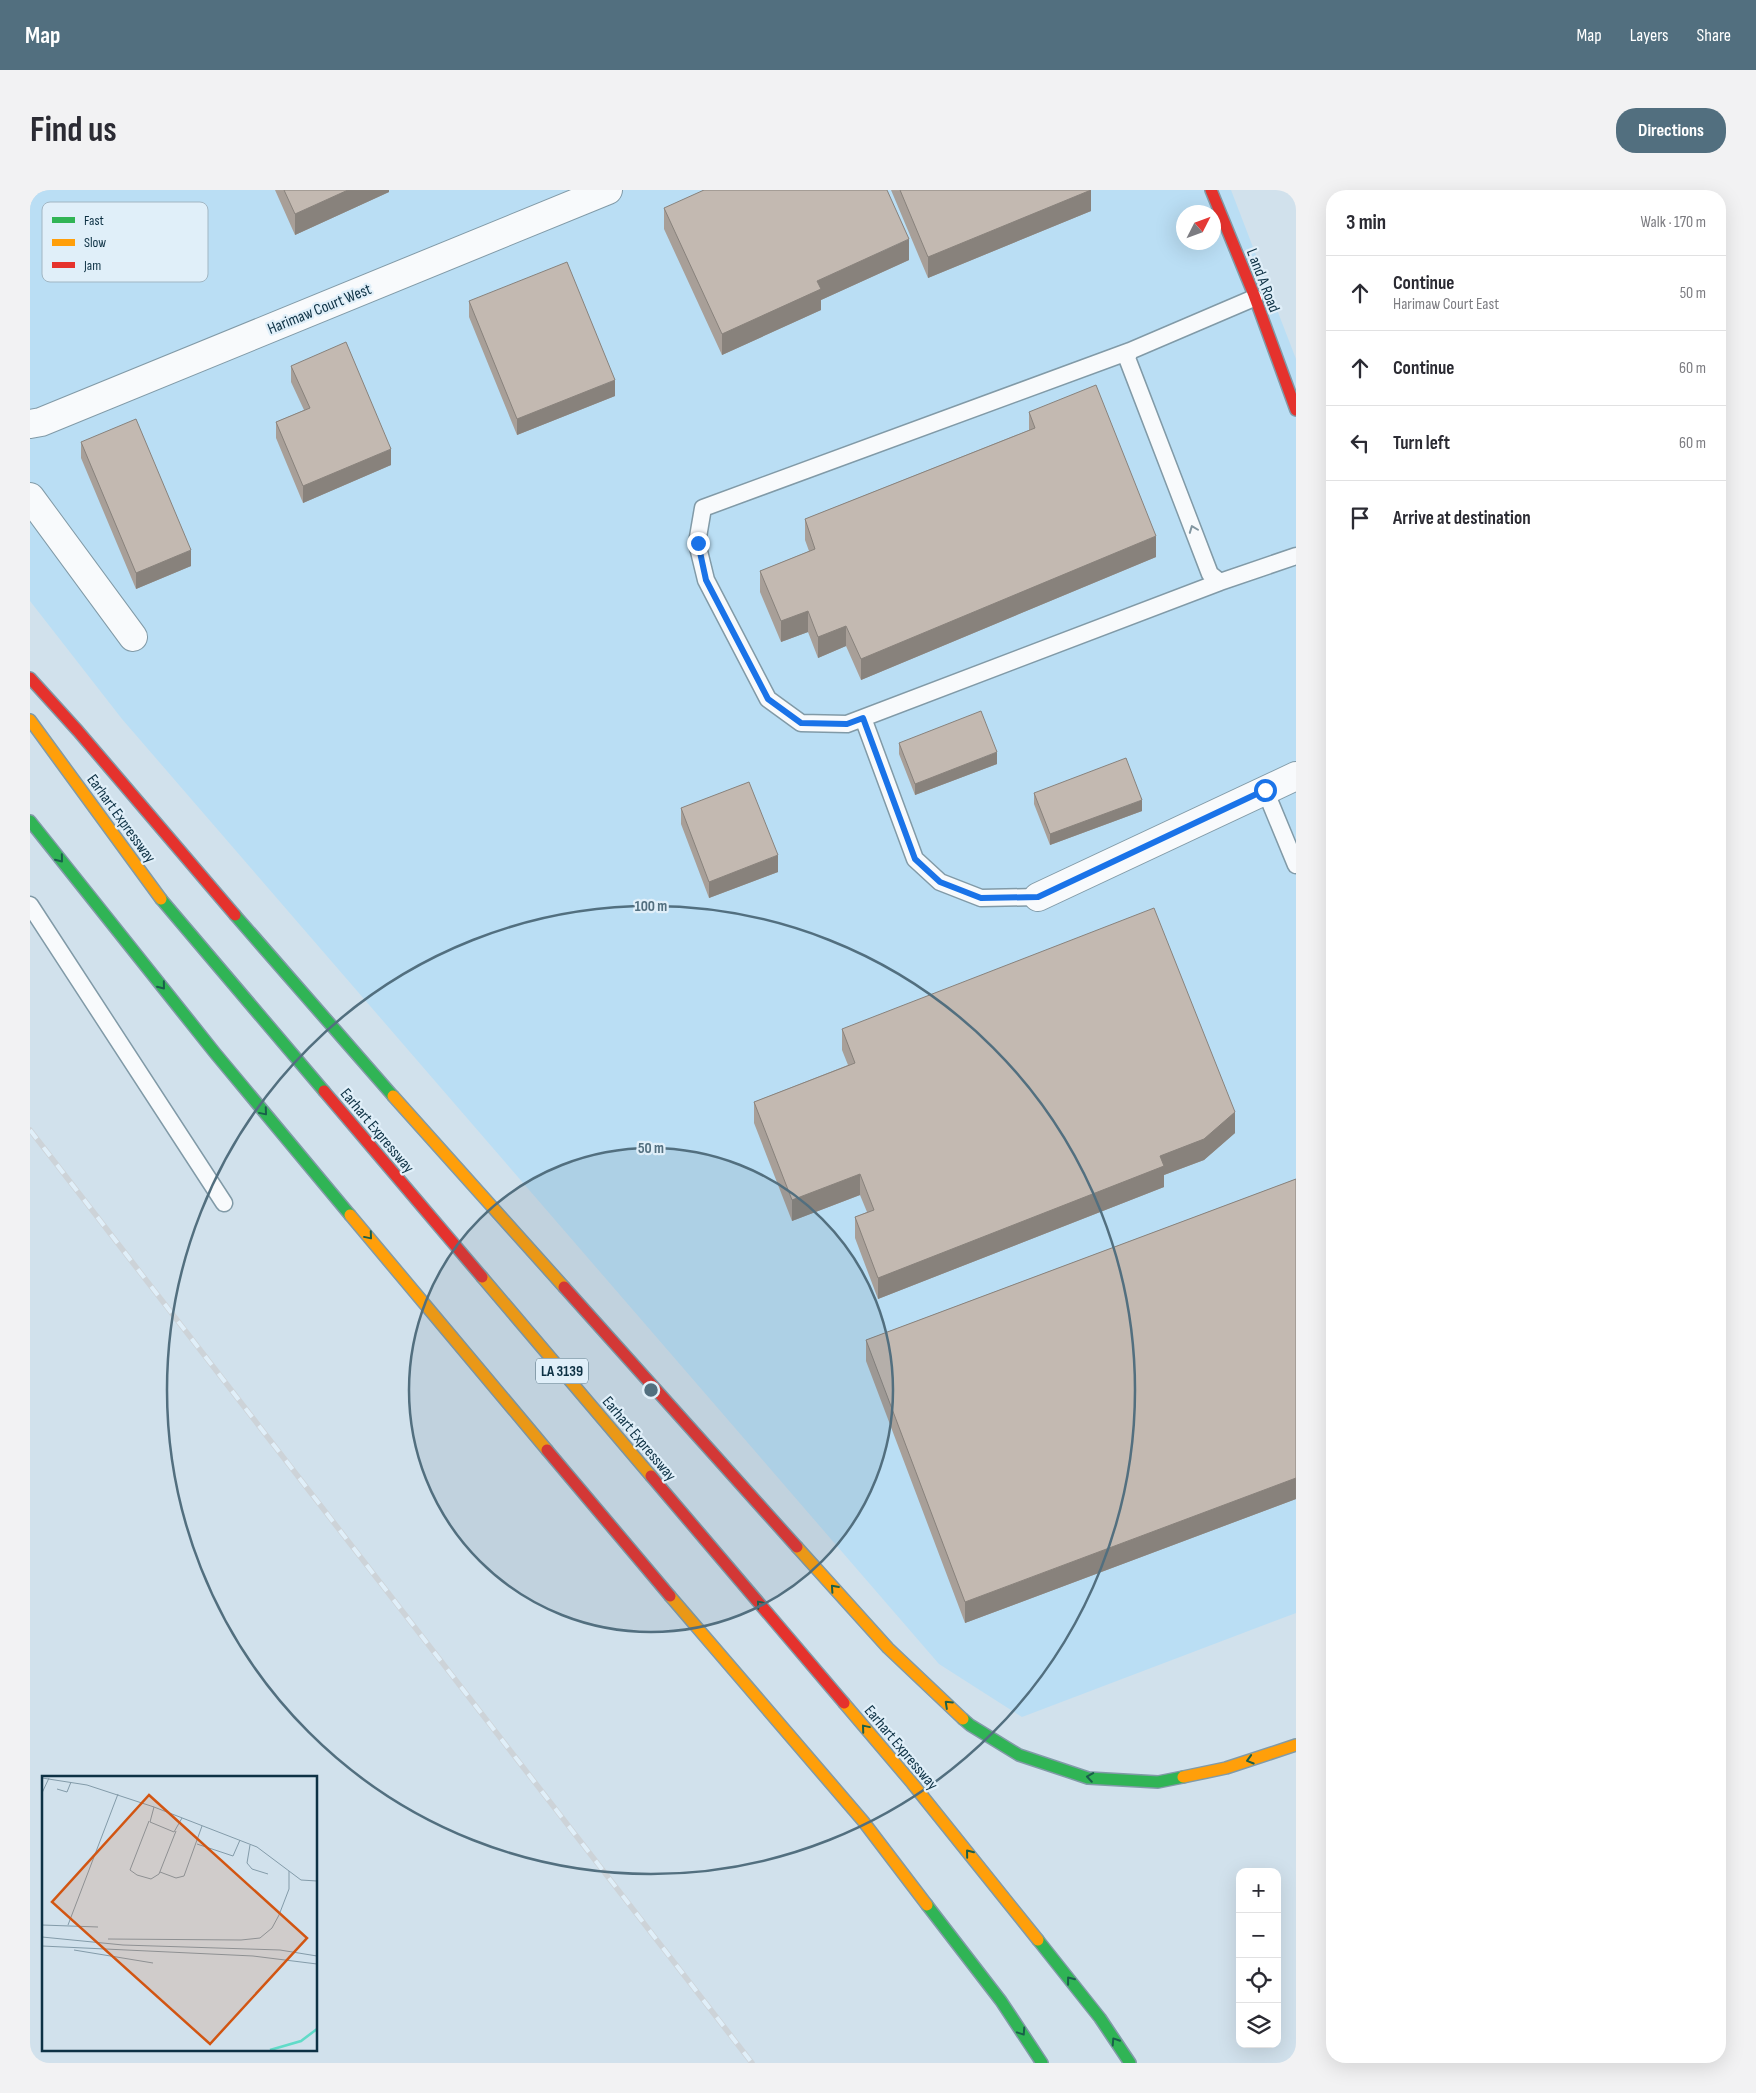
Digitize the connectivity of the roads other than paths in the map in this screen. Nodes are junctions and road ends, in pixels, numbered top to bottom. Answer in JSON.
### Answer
{"nodes":[{"id":1,"x":608,"y":190,"type":"edge"},
{"id":2,"x":1211,"y":190,"type":"edge"},
{"id":3,"x":1254,"y":298,"type":"junction"},
{"id":4,"x":1129,"y":354,"type":"junction"},
{"id":5,"x":1296,"y":410,"type":"edge"},
{"id":6,"x":30,"y":424,"type":"edge"},
{"id":7,"x":30,"y":498,"type":"edge"},
{"id":8,"x":1296,"y":556,"type":"edge"},
{"id":9,"x":1215,"y":578,"type":"junction"},
{"id":10,"x":134,"y":636,"type":"dead end"},
{"id":11,"x":30,"y":678,"type":"edge"},
{"id":12,"x":863,"y":718,"type":"junction"},
{"id":13,"x":30,"y":720,"type":"edge"},
{"id":14,"x":1296,"y":776,"type":"edge"},
{"id":15,"x":1265,"y":790,"type":"junction"},
{"id":16,"x":30,"y":821,"type":"edge"},
{"id":17,"x":1296,"y":865,"type":"edge"},
{"id":18,"x":1038,"y":897,"type":"joint"},
{"id":19,"x":30,"y":905,"type":"edge"},
{"id":20,"x":224,"y":1203,"type":"dead end"},
{"id":21,"x":1296,"y":1745,"type":"edge"},
{"id":22,"x":1042,"y":2063,"type":"edge"},
{"id":23,"x":1130,"y":2063,"type":"edge"}],
"edges":[{"from":1,"to":6,"type":"street","name":"Harimaw Court West"},
{"from":2,"to":3,"type":"main road","name":"L and A Road"},
{"from":3,"to":4,"type":"lane"},
{"from":3,"to":5,"type":"main road","name":"L and A Road"},
{"from":9,"to":4,"type":"lane","one_way":true},
{"from":4,"to":12,"type":"lane"},
{"from":7,"to":10,"type":"street"},
{"from":8,"to":9,"type":"lane"},
{"from":9,"to":12,"type":"lane"},
{"from":21,"to":11,"type":"main road","one_way":true},
{"from":12,"to":18,"type":"lane"},
{"from":23,"to":13,"type":"main road","name":"Earhart Expressway","number":"LA 3139","one_way":true},
{"from":14,"to":15,"type":"street"},
{"from":15,"to":17,"type":"lane"},
{"from":15,"to":18,"type":"street"},
{"from":16,"to":22,"type":"main road","one_way":true},
{"from":19,"to":20,"type":"lane"}]}
